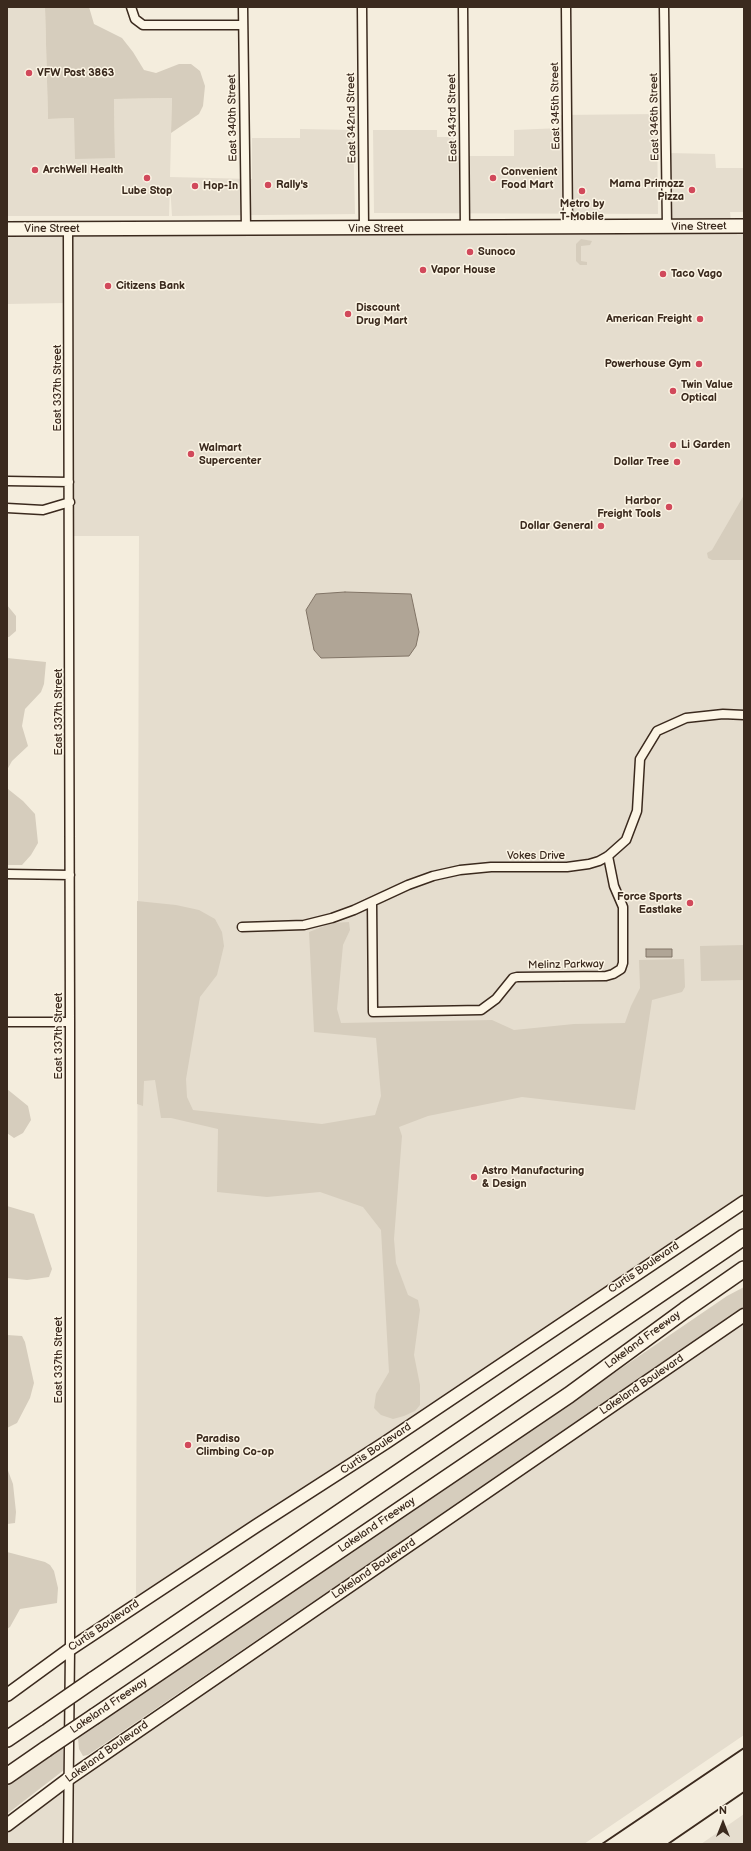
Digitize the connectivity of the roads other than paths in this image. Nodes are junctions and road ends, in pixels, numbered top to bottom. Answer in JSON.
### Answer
{"nodes":[{"id":1,"x":131,"y":7,"type":"edge"},
{"id":2,"x":243,"y":7,"type":"edge"},
{"id":3,"x":362,"y":7,"type":"edge"},
{"id":4,"x":463,"y":7,"type":"edge"},
{"id":5,"x":566,"y":7,"type":"edge"},
{"id":6,"x":664,"y":7,"type":"edge"},
{"id":7,"x":243,"y":26,"type":"junction"},
{"id":8,"x":744,"y":226,"type":"edge"},
{"id":9,"x":667,"y":227,"type":"junction"},
{"id":10,"x":465,"y":228,"type":"junction"},
{"id":11,"x":568,"y":228,"type":"junction"},
{"id":12,"x":7,"y":229,"type":"edge"},
{"id":13,"x":68,"y":229,"type":"junction"},
{"id":14,"x":246,"y":229,"type":"junction"},
{"id":15,"x":364,"y":229,"type":"junction"},
{"id":16,"x":7,"y":481,"type":"edge"},
{"id":17,"x":69,"y":482,"type":"junction"},
{"id":18,"x":70,"y":502,"type":"junction"},
{"id":19,"x":7,"y":508,"type":"edge"},
{"id":20,"x":744,"y":715,"type":"edge"},
{"id":21,"x":608,"y":856,"type":"junction"},
{"id":22,"x":7,"y":874,"type":"edge"},
{"id":23,"x":70,"y":875,"type":"junction"},
{"id":24,"x":372,"y":902,"type":"junction"},
{"id":25,"x":242,"y":927,"type":"dead end"},
{"id":26,"x":7,"y":1022,"type":"edge"},
{"id":27,"x":70,"y":1022,"type":"junction"},
{"id":28,"x":744,"y":1202,"type":"edge"},
{"id":29,"x":744,"y":1237,"type":"edge"},
{"id":30,"x":744,"y":1269,"type":"edge"},
{"id":31,"x":744,"y":1281,"type":"edge"},
{"id":32,"x":685,"y":1310,"type":"junction"},
{"id":33,"x":744,"y":1315,"type":"edge"},
{"id":34,"x":70,"y":1649,"type":"junction"},
{"id":35,"x":7,"y":1695,"type":"edge"},
{"id":36,"x":7,"y":1740,"type":"edge"},
{"id":37,"x":7,"y":1776,"type":"edge"},
{"id":38,"x":68,"y":1779,"type":"junction"},
{"id":39,"x":7,"y":1825,"type":"edge"},
{"id":40,"x":68,"y":1844,"type":"edge"}],
"edges":[{"from":1,"to":7,"type":"street"},
{"from":2,"to":7,"type":"street","name":"East 340th Street"},
{"from":3,"to":15,"type":"street","name":"East 342nd Street"},
{"from":4,"to":10,"type":"street","name":"East 343rd Street"},
{"from":5,"to":11,"type":"street","name":"East 345th Street"},
{"from":6,"to":9,"type":"street","name":"East 346th Street"},
{"from":7,"to":14,"type":"street","name":"East 340th Street"},
{"from":8,"to":9,"type":"main road","name":"Vine Street"},
{"from":9,"to":11,"type":"main road","name":"Vine Street"},
{"from":10,"to":11,"type":"main road","name":"Vine Street"},
{"from":10,"to":15,"type":"main road","name":"Vine Street"},
{"from":12,"to":13,"type":"main road","name":"Vine Street"},
{"from":13,"to":14,"type":"main road","name":"Vine Street"},
{"from":13,"to":17,"type":"street","name":"East 337th Street"},
{"from":14,"to":15,"type":"main road","name":"Vine Street"},
{"from":16,"to":17,"type":"street"},
{"from":17,"to":18,"type":"street","name":"East 337th Street"},
{"from":18,"to":19,"type":"street"},
{"from":18,"to":23,"type":"street","name":"East 337th Street"},
{"from":20,"to":21,"type":"street","name":"Vokes Drive"},
{"from":21,"to":24,"type":"street","name":"Vokes Drive"},
{"from":21,"to":24,"type":"street","name":"Melinz Parkway"},
{"from":22,"to":23,"type":"street"},
{"from":23,"to":27,"type":"street","name":"East 337th Street"},
{"from":24,"to":25,"type":"street","name":"Vokes Drive"},
{"from":26,"to":27,"type":"street"},
{"from":27,"to":34,"type":"street","name":"East 337th Street"},
{"from":28,"to":34,"type":"street","name":"Curtis Boulevard"},
{"from":29,"to":36,"type":"highway","bridge":true},
{"from":30,"to":32,"type":"highway","name":"Lakeland Freeway"},
{"from":31,"to":32,"type":"highway"},
{"from":32,"to":37,"type":"highway","name":"Lakeland Freeway","bridge":true},
{"from":33,"to":38,"type":"street","name":"Lakeland Boulevard"},
{"from":34,"to":35,"type":"street","name":"Curtis Boulevard"},
{"from":34,"to":38,"type":"street","name":"East 337th Street"},
{"from":38,"to":39,"type":"street","name":"Lakeland Boulevard"},
{"from":38,"to":40,"type":"street","name":"East 337th Street"}]}
